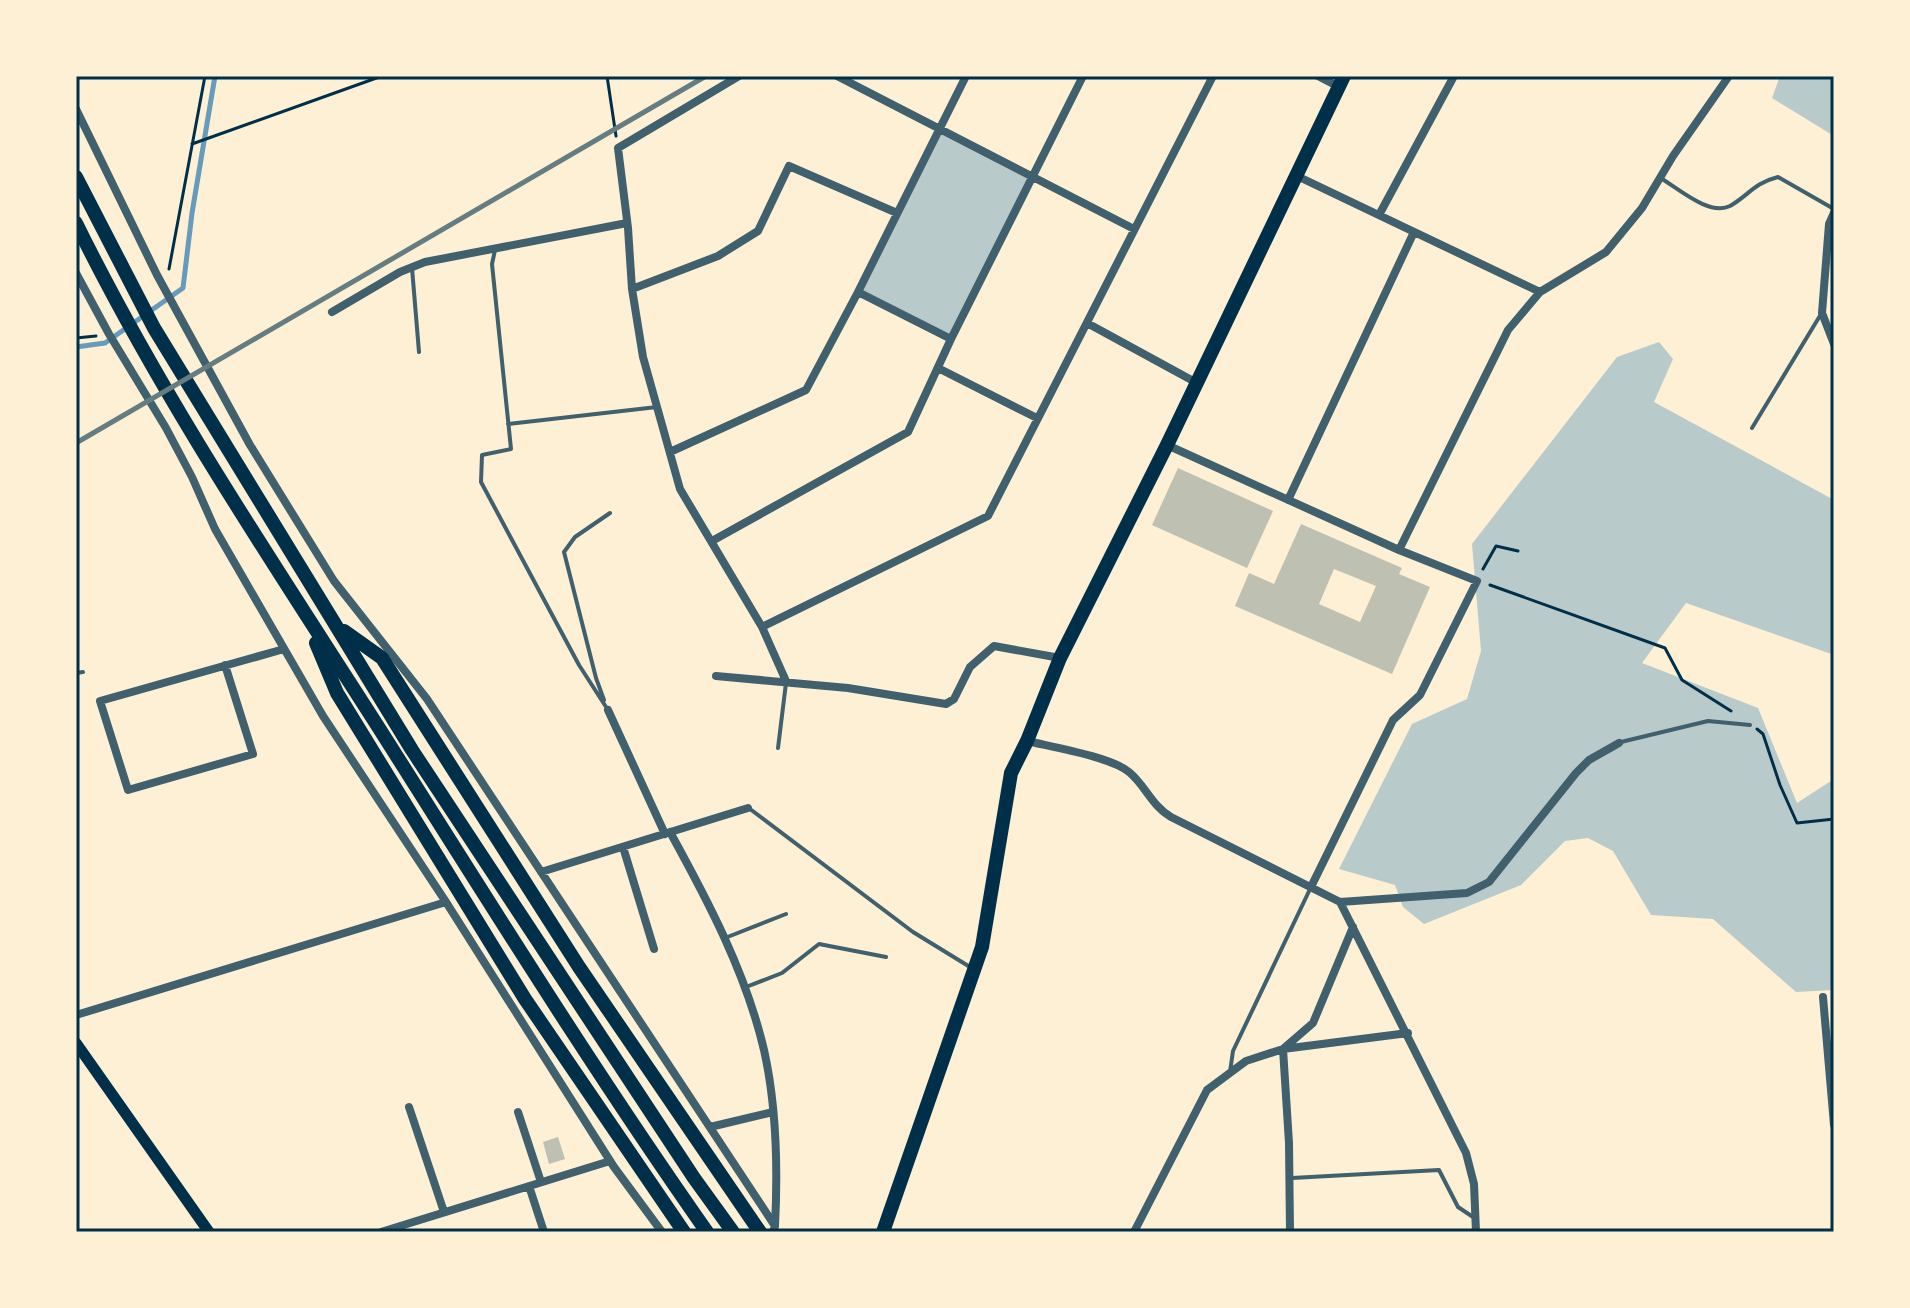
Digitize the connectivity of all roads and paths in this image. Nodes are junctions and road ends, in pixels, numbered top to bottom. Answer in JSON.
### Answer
{"nodes":[{"id":1,"x":205,"y":76,"type":"edge"},
{"id":2,"x":382,"y":76,"type":"edge"},
{"id":3,"x":607,"y":76,"type":"edge"},
{"id":4,"x":739,"y":76,"type":"edge"},
{"id":5,"x":837,"y":76,"type":"edge"},
{"id":6,"x":966,"y":76,"type":"edge"},
{"id":7,"x":1083,"y":76,"type":"edge"},
{"id":8,"x":1213,"y":76,"type":"edge"},
{"id":9,"x":1318,"y":76,"type":"edge"},
{"id":10,"x":1454,"y":76,"type":"edge"},
{"id":11,"x":1729,"y":76,"type":"edge"},
{"id":12,"x":1342,"y":81,"type":"edge"},
{"id":13,"x":76,"y":109,"type":"edge"},
{"id":14,"x":939,"y":129,"type":"junction"},
{"id":15,"x":192,"y":144,"type":"junction"},
{"id":16,"x":618,"y":148,"type":"junction"},
{"id":17,"x":1297,"y":176,"type":"junction"},
{"id":18,"x":76,"y":177,"type":"edge"},
{"id":19,"x":1032,"y":177,"type":"junction"},
{"id":20,"x":1660,"y":177,"type":"junction"},
{"id":21,"x":1834,"y":211,"type":"edge"},
{"id":22,"x":897,"y":213,"type":"junction"},
{"id":23,"x":1379,"y":215,"type":"junction"},
{"id":24,"x":76,"y":223,"type":"edge"},
{"id":25,"x":627,"y":223,"type":"junction"},
{"id":26,"x":1134,"y":229,"type":"junction"},
{"id":27,"x":1414,"y":232,"type":"junction"},
{"id":28,"x":496,"y":249,"type":"junction"},
{"id":29,"x":412,"y":268,"type":"junction"},
{"id":30,"x":76,"y":273,"type":"edge"},
{"id":31,"x":157,"y":275,"type":"junction"},
{"id":32,"x":632,"y":289,"type":"junction"},
{"id":33,"x":858,"y":292,"type":"junction"},
{"id":34,"x":1540,"y":292,"type":"junction"},
{"id":35,"x":332,"y":312,"type":"dead end"},
{"id":36,"x":1822,"y":313,"type":"junction"},
{"id":37,"x":1087,"y":323,"type":"junction"},
{"id":38,"x":109,"y":334,"type":"junction"},
{"id":39,"x":76,"y":338,"type":"edge"},
{"id":40,"x":951,"y":339,"type":"junction"},
{"id":41,"x":1834,"y":344,"type":"edge"},
{"id":42,"x":419,"y":352,"type":"dead end"},
{"id":43,"x":938,"y":368,"type":"junction"},
{"id":44,"x":1197,"y":383,"type":"junction"},
{"id":45,"x":657,"y":407,"type":"junction"},
{"id":46,"x":1037,"y":418,"type":"junction"},
{"id":47,"x":508,"y":424,"type":"junction"},
{"id":48,"x":1752,"y":428,"type":"dead end"},
{"id":49,"x":1167,"y":445,"type":"junction"},
{"id":50,"x":670,"y":452,"type":"junction"},
{"id":51,"x":1288,"y":500,"type":"junction"},
{"id":52,"x":610,"y":513,"type":"dead end"},
{"id":53,"x":712,"y":541,"type":"junction"},
{"id":54,"x":1399,"y":550,"type":"junction"},
{"id":55,"x":1518,"y":551,"type":"dead end"},
{"id":56,"x":1477,"y":581,"type":"junction"},
{"id":57,"x":301,"y":607,"type":"junction"},
{"id":58,"x":762,"y":627,"type":"junction"},
{"id":59,"x":340,"y":628,"type":"junction"},
{"id":60,"x":1640,"y":639,"type":"dead end"},
{"id":61,"x":284,"y":649,"type":"junction"},
{"id":62,"x":1060,"y":658,"type":"junction"},
{"id":63,"x":225,"y":665,"type":"junction"},
{"id":64,"x":83,"y":672,"type":"dead end"},
{"id":65,"x":76,"y":673,"type":"edge"},
{"id":66,"x":716,"y":676,"type":"dead end"},
{"id":67,"x":786,"y":681,"type":"junction"},
{"id":68,"x":608,"y":710,"type":"junction"},
{"id":69,"x":1750,"y":725,"type":"dead end"},
{"id":70,"x":1027,"y":741,"type":"junction"},
{"id":71,"x":1619,"y":743,"type":"joint"},
{"id":72,"x":778,"y":748,"type":"dead end"},
{"id":73,"x":748,"y":808,"type":"joint"},
{"id":74,"x":667,"y":833,"type":"junction"},
{"id":75,"x":623,"y":847,"type":"junction"},
{"id":76,"x":541,"y":872,"type":"junction"},
{"id":77,"x":1311,"y":887,"type":"junction"},
{"id":78,"x":446,"y":902,"type":"junction"},
{"id":79,"x":1340,"y":902,"type":"junction"},
{"id":80,"x":786,"y":914,"type":"dead end"},
{"id":81,"x":1353,"y":927,"type":"junction"},
{"id":82,"x":725,"y":938,"type":"junction"},
{"id":83,"x":654,"y":949,"type":"dead end"},
{"id":84,"x":886,"y":957,"type":"dead end"},
{"id":85,"x":974,"y":970,"type":"junction"},
{"id":86,"x":744,"y":987,"type":"junction"},
{"id":87,"x":1823,"y":997,"type":"dead end"},
{"id":88,"x":76,"y":1015,"type":"edge"},
{"id":89,"x":1408,"y":1033,"type":"junction"},
{"id":90,"x":76,"y":1043,"type":"edge"},
{"id":91,"x":1283,"y":1049,"type":"junction"},
{"id":92,"x":1229,"y":1074,"type":"junction"},
{"id":93,"x":409,"y":1107,"type":"dead end"},
{"id":94,"x":518,"y":1112,"type":"dead end"},
{"id":95,"x":773,"y":1112,"type":"junction"},
{"id":96,"x":1834,"y":1125,"type":"edge"},
{"id":97,"x":710,"y":1127,"type":"junction"},
{"id":98,"x":610,"y":1161,"type":"junction"},
{"id":99,"x":1289,"y":1178,"type":"junction"},
{"id":100,"x":541,"y":1182,"type":"junction"},
{"id":101,"x":529,"y":1186,"type":"junction"},
{"id":102,"x":444,"y":1212,"type":"junction"},
{"id":103,"x":1476,"y":1219,"type":"junction"},
{"id":104,"x":774,"y":1229,"type":"edge"},
{"id":105,"x":209,"y":1232,"type":"edge"},
{"id":106,"x":381,"y":1232,"type":"edge"},
{"id":107,"x":544,"y":1232,"type":"edge"},
{"id":108,"x":662,"y":1232,"type":"edge"},
{"id":109,"x":684,"y":1232,"type":"edge"},
{"id":110,"x":707,"y":1232,"type":"edge"},
{"id":111,"x":733,"y":1232,"type":"edge"},
{"id":112,"x":760,"y":1232,"type":"edge"},
{"id":113,"x":883,"y":1232,"type":"edge"},
{"id":114,"x":1134,"y":1232,"type":"edge"},
{"id":115,"x":1290,"y":1232,"type":"edge"},
{"id":116,"x":1476,"y":1232,"type":"edge"}],
"edges":[{"from":1,"to":15,"type":"path"},
{"from":2,"to":15,"type":"path"},
{"from":3,"to":16,"type":"path"},
{"from":4,"to":16,"type":"street"},
{"from":5,"to":14,"type":"street"},
{"from":6,"to":14,"type":"street"},
{"from":7,"to":19,"type":"street"},
{"from":8,"to":26,"type":"street"},
{"from":9,"to":12,"type":"street"},
{"from":10,"to":23,"type":"street"},
{"from":11,"to":20,"type":"street"},
{"from":12,"to":17,"type":"highway"},
{"from":13,"to":31,"type":"street"},
{"from":14,"to":19,"type":"street"},
{"from":14,"to":22,"type":"street"},
{"from":15,"to":31,"type":"path"},
{"from":16,"to":25,"type":"street"},
{"from":17,"to":23,"type":"street"},
{"from":17,"to":44,"type":"highway"},
{"from":18,"to":59,"type":"highway"},
{"from":19,"to":26,"type":"street"},
{"from":19,"to":40,"type":"street"},
{"from":20,"to":21,"type":"lane"},
{"from":20,"to":34,"type":"street"},
{"from":21,"to":36,"type":"street"},
{"from":22,"to":32,"type":"street"},
{"from":22,"to":33,"type":"street"},
{"from":23,"to":27,"type":"street"},
{"from":24,"to":57,"type":"highway"},
{"from":25,"to":28,"type":"street"},
{"from":25,"to":32,"type":"street"},
{"from":26,"to":37,"type":"street"},
{"from":27,"to":34,"type":"street"},
{"from":27,"to":51,"type":"street"},
{"from":28,"to":29,"type":"street"},
{"from":28,"to":47,"type":"lane"},
{"from":29,"to":35,"type":"street"},
{"from":29,"to":42,"type":"lane"},
{"from":30,"to":38,"type":"street"},
{"from":31,"to":76,"type":"street"},
{"from":32,"to":45,"type":"street"},
{"from":33,"to":40,"type":"street"},
{"from":33,"to":50,"type":"street"},
{"from":34,"to":54,"type":"street"},
{"from":36,"to":41,"type":"street"},
{"from":36,"to":48,"type":"lane"},
{"from":37,"to":44,"type":"street"},
{"from":37,"to":46,"type":"street"},
{"from":38,"to":39,"type":"path"},
{"from":38,"to":61,"type":"street"},
{"from":40,"to":43,"type":"street"},
{"from":43,"to":46,"type":"street"},
{"from":43,"to":53,"type":"street"},
{"from":44,"to":49,"type":"highway"},
{"from":45,"to":47,"type":"lane"},
{"from":45,"to":50,"type":"street"},
{"from":46,"to":58,"type":"street"},
{"from":47,"to":68,"type":"lane"},
{"from":49,"to":51,"type":"street"},
{"from":49,"to":62,"type":"highway"},
{"from":50,"to":53,"type":"street"},
{"from":51,"to":54,"type":"street"},
{"from":52,"to":68,"type":"lane"},
{"from":53,"to":58,"type":"street"},
{"from":54,"to":56,"type":"street"},
{"from":55,"to":56,"type":"path"},
{"from":56,"to":60,"type":"path"},
{"from":56,"to":77,"type":"street"},
{"from":57,"to":109,"type":"highway"},
{"from":57,"to":110,"type":"highway"},
{"from":58,"to":67,"type":"street"},
{"from":59,"to":111,"type":"highway"},
{"from":59,"to":112,"type":"highway"},
{"from":61,"to":63,"type":"street"},
{"from":61,"to":78,"type":"street"},
{"from":62,"to":67,"type":"street"},
{"from":62,"to":70,"type":"highway"},
{"from":63,"to":63,"type":"street"},
{"from":64,"to":65,"type":"lane"},
{"from":66,"to":67,"type":"street"},
{"from":67,"to":72,"type":"lane"},
{"from":68,"to":74,"type":"street"},
{"from":69,"to":71,"type":"lane"},
{"from":70,"to":77,"type":"street"},
{"from":70,"to":85,"type":"highway"},
{"from":71,"to":79,"type":"street"},
{"from":73,"to":74,"type":"street"},
{"from":73,"to":85,"type":"lane"},
{"from":74,"to":75,"type":"street"},
{"from":74,"to":82,"type":"street"},
{"from":75,"to":76,"type":"street"},
{"from":75,"to":83,"type":"street"},
{"from":76,"to":97,"type":"street"},
{"from":77,"to":79,"type":"street"},
{"from":77,"to":92,"type":"lane"},
{"from":78,"to":88,"type":"street"},
{"from":78,"to":98,"type":"street"},
{"from":79,"to":81,"type":"street"},
{"from":80,"to":82,"type":"lane"},
{"from":81,"to":89,"type":"street"},
{"from":81,"to":91,"type":"street"},
{"from":82,"to":86,"type":"street"},
{"from":84,"to":86,"type":"lane"},
{"from":85,"to":113,"type":"highway"},
{"from":86,"to":95,"type":"street"},
{"from":87,"to":96,"type":"street"},
{"from":89,"to":91,"type":"street"},
{"from":89,"to":103,"type":"street"},
{"from":90,"to":105,"type":"main road"},
{"from":91,"to":92,"type":"street"},
{"from":91,"to":99,"type":"street"},
{"from":92,"to":114,"type":"street"},
{"from":93,"to":102,"type":"street"},
{"from":94,"to":100,"type":"street"},
{"from":95,"to":97,"type":"street"},
{"from":95,"to":104,"type":"street"},
{"from":97,"to":104,"type":"street"},
{"from":98,"to":100,"type":"street"},
{"from":98,"to":108,"type":"street"},
{"from":99,"to":103,"type":"lane"},
{"from":99,"to":115,"type":"street"},
{"from":100,"to":101,"type":"street"},
{"from":101,"to":102,"type":"street"},
{"from":101,"to":107,"type":"street"},
{"from":102,"to":106,"type":"street"},
{"from":103,"to":116,"type":"street"}]}
